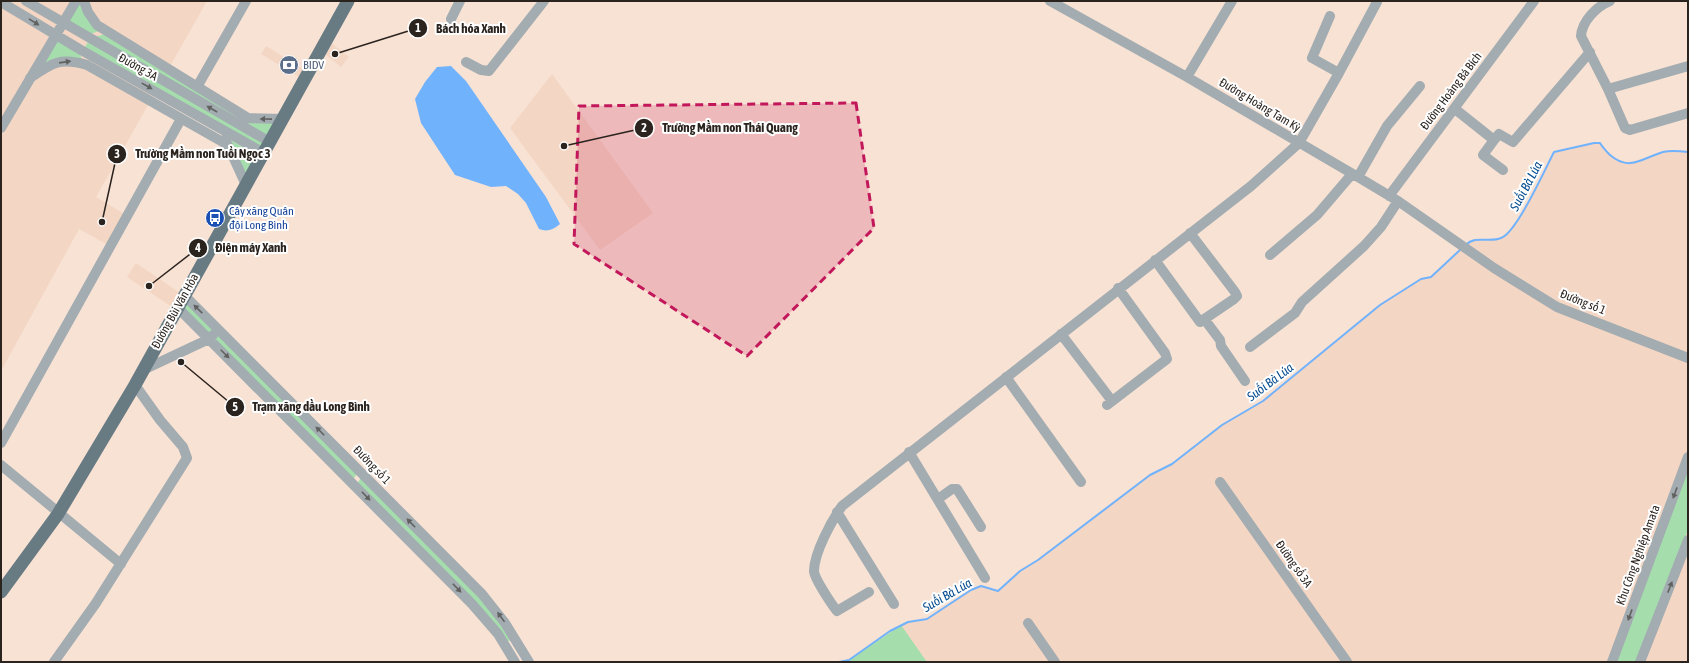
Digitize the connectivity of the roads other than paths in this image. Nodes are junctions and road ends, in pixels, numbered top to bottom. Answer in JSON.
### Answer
{"nodes":[{"id":1,"x":26,"y":1,"type":"edge"},
{"id":2,"x":76,"y":1,"type":"edge"},
{"id":3,"x":84,"y":1,"type":"edge"},
{"id":4,"x":246,"y":1,"type":"edge"},
{"id":5,"x":348,"y":1,"type":"edge"},
{"id":6,"x":460,"y":1,"type":"edge"},
{"id":7,"x":544,"y":1,"type":"edge"},
{"id":8,"x":1050,"y":1,"type":"edge"},
{"id":9,"x":1074,"y":1,"type":"edge"},
{"id":10,"x":1232,"y":1,"type":"edge"},
{"id":11,"x":1534,"y":1,"type":"edge"},
{"id":12,"x":1610,"y":1,"type":"edge"},
{"id":13,"x":1,"y":2,"type":"edge"},
{"id":14,"x":1378,"y":2,"type":"edge"},
{"id":15,"x":1070,"y":11,"type":"junction"},
{"id":16,"x":1330,"y":16,"type":"dead end"},
{"id":17,"x":451,"y":19,"type":"dead end"},
{"id":18,"x":63,"y":22,"type":"junction"},
{"id":19,"x":108,"y":32,"type":"junction"},
{"id":20,"x":57,"y":36,"type":"junction"},
{"id":21,"x":88,"y":37,"type":"junction"},
{"id":22,"x":81,"y":50,"type":"junction"},
{"id":23,"x":1590,"y":52,"type":"junction"},
{"id":24,"x":466,"y":62,"type":"dead end"},
{"id":25,"x":87,"y":65,"type":"junction"},
{"id":26,"x":1688,"y":66,"type":"edge"},
{"id":27,"x":1339,"y":73,"type":"junction"},
{"id":28,"x":1187,"y":77,"type":"junction"},
{"id":29,"x":30,"y":78,"type":"junction"},
{"id":30,"x":1420,"y":86,"type":"dead end"},
{"id":31,"x":197,"y":87,"type":"junction"},
{"id":32,"x":1608,"y":89,"type":"junction"},
{"id":33,"x":1455,"y":109,"type":"junction"},
{"id":34,"x":1688,"y":113,"type":"edge"},
{"id":35,"x":228,"y":118,"type":"junction"},
{"id":36,"x":248,"y":118,"type":"junction"},
{"id":37,"x":181,"y":119,"type":"junction"},
{"id":38,"x":283,"y":119,"type":"junction"},
{"id":39,"x":1,"y":128,"type":"edge"},
{"id":40,"x":222,"y":130,"type":"junction"},
{"id":41,"x":1494,"y":140,"type":"junction"},
{"id":42,"x":1299,"y":143,"type":"junction"},
{"id":43,"x":228,"y":145,"type":"junction"},
{"id":44,"x":267,"y":147,"type":"junction"},
{"id":45,"x":1503,"y":170,"type":"dead end"},
{"id":46,"x":1355,"y":175,"type":"junction"},
{"id":47,"x":246,"y":185,"type":"junction"},
{"id":48,"x":1389,"y":196,"type":"junction"},
{"id":49,"x":1398,"y":201,"type":"junction"},
{"id":50,"x":1190,"y":233,"type":"junction"},
{"id":51,"x":1452,"y":239,"type":"joint"},
{"id":52,"x":1270,"y":255,"type":"dead end"},
{"id":53,"x":1155,"y":260,"type":"junction"},
{"id":54,"x":1118,"y":288,"type":"junction"},
{"id":55,"x":184,"y":296,"type":"junction"},
{"id":56,"x":177,"y":307,"type":"junction"},
{"id":57,"x":1205,"y":320,"type":"junction"},
{"id":58,"x":218,"y":329,"type":"junction"},
{"id":59,"x":1061,"y":334,"type":"junction"},
{"id":60,"x":209,"y":339,"type":"junction"},
{"id":61,"x":1250,"y":347,"type":"dead end"},
{"id":62,"x":1688,"y":358,"type":"edge"},
{"id":63,"x":143,"y":370,"type":"junction"},
{"id":64,"x":1006,"y":377,"type":"junction"},
{"id":65,"x":1245,"y":381,"type":"dead end"},
{"id":66,"x":135,"y":385,"type":"junction"},
{"id":67,"x":1,"y":443,"type":"edge"},
{"id":68,"x":909,"y":452,"type":"junction"},
{"id":69,"x":1688,"y":457,"type":"edge"},
{"id":70,"x":1,"y":465,"type":"edge"},
{"id":71,"x":361,"y":472,"type":"junction"},
{"id":72,"x":1081,"y":482,"type":"dead end"},
{"id":73,"x":1220,"y":482,"type":"dead end"},
{"id":74,"x":354,"y":484,"type":"junction"},
{"id":75,"x":938,"y":499,"type":"junction"},
{"id":76,"x":838,"y":512,"type":"junction"},
{"id":77,"x":58,"y":514,"type":"junction"},
{"id":78,"x":981,"y":527,"type":"dead end"},
{"id":79,"x":1688,"y":540,"type":"edge"},
{"id":80,"x":121,"y":564,"type":"junction"},
{"id":81,"x":985,"y":578,"type":"dead end"},
{"id":82,"x":1,"y":592,"type":"edge"},
{"id":83,"x":869,"y":592,"type":"dead end"},
{"id":84,"x":894,"y":604,"type":"dead end"},
{"id":85,"x":1028,"y":623,"type":"dead end"},
{"id":86,"x":516,"y":640,"type":"junction"},
{"id":87,"x":506,"y":646,"type":"junction"},
{"id":88,"x":54,"y":662,"type":"edge"},
{"id":89,"x":515,"y":662,"type":"edge"},
{"id":90,"x":529,"y":662,"type":"edge"},
{"id":91,"x":1055,"y":662,"type":"edge"},
{"id":92,"x":1347,"y":662,"type":"edge"},
{"id":93,"x":1612,"y":662,"type":"edge"},
{"id":94,"x":1640,"y":662,"type":"edge"}],
"edges":[{"from":1,"to":18,"type":"street","name":"Đường 3A"},
{"from":2,"to":18,"type":"street"},
{"from":3,"to":19,"type":"street","name":"Đường 3A"},
{"from":4,"to":31,"type":"street"},
{"from":5,"to":38,"type":"main road","name":"Đường Bùi Văn Hòa"},
{"from":6,"to":17,"type":"street"},
{"from":7,"to":24,"type":"street"},
{"from":8,"to":15,"type":"street","name":"Đường Hoàng Tam Kỳ"},
{"from":9,"to":15,"type":"street"},
{"from":10,"to":28,"type":"street"},
{"from":11,"to":33,"type":"street","name":"Đường Hoàng Bá Bích"},
{"from":12,"to":23,"type":"street"},
{"from":13,"to":20,"type":"street","name":"Đường 3A","one_way":true},
{"from":14,"to":27,"type":"street"},
{"from":15,"to":28,"type":"street","name":"Đường Hoàng Tam Kỳ"},
{"from":16,"to":27,"type":"street"},
{"from":18,"to":20,"type":"street"},
{"from":18,"to":21,"type":"street","name":"Đường 3A"},
{"from":19,"to":21,"type":"street"},
{"from":19,"to":31,"type":"street","name":"Đường 3A"},
{"from":20,"to":22,"type":"street","name":"Đường 3A"},
{"from":20,"to":29,"type":"street"},
{"from":21,"to":22,"type":"street"},
{"from":35,"to":21,"type":"street","name":"Đường 3A","one_way":true},
{"from":22,"to":25,"type":"street"},
{"from":22,"to":40,"type":"street","name":"Đường 3A","one_way":true},
{"from":23,"to":32,"type":"street"},
{"from":23,"to":41,"type":"street"},
{"from":29,"to":25,"type":"street","name":"Đường 3A","one_way":true},
{"from":25,"to":37,"type":"street","name":"Đường 3A"},
{"from":26,"to":32,"type":"street"},
{"from":27,"to":42,"type":"street"},
{"from":28,"to":42,"type":"street","name":"Đường Hoàng Tam Kỳ"},
{"from":29,"to":39,"type":"street"},
{"from":30,"to":46,"type":"street"},
{"from":31,"to":36,"type":"street","name":"Đường 3A"},
{"from":32,"to":34,"type":"street"},
{"from":33,"to":41,"type":"street"},
{"from":33,"to":48,"type":"street","name":"Đường Hoàng Bá Bích"},
{"from":35,"to":36,"type":"street"},
{"from":35,"to":44,"type":"street","name":"Đường 3A"},
{"from":38,"to":36,"type":"street","name":"Đường 3A","one_way":true},
{"from":37,"to":43,"type":"street","name":"Đường 3A"},
{"from":37,"to":67,"type":"street"},
{"from":38,"to":44,"type":"main road","name":"Đường Bùi Văn Hòa"},
{"from":40,"to":43,"type":"street"},
{"from":40,"to":44,"type":"street","name":"Đường 3A"},
{"from":41,"to":45,"type":"street"},
{"from":42,"to":46,"type":"street","name":"Đường Hoàng Tam Kỳ"},
{"from":42,"to":50,"type":"street"},
{"from":43,"to":47,"type":"street"},
{"from":44,"to":47,"type":"main road","name":"Đường Bùi Văn Hòa"},
{"from":46,"to":48,"type":"street","name":"Đường Hoàng Tam Kỳ"},
{"from":46,"to":52,"type":"street"},
{"from":47,"to":55,"type":"main road","name":"Đường Bùi Văn Hòa"},
{"from":48,"to":49,"type":"street","name":"Đường Hoàng Tam Kỳ"},
{"from":49,"to":51,"type":"street","name":"Đường Hoàng Tam Kỳ"},
{"from":49,"to":61,"type":"street"},
{"from":50,"to":53,"type":"street"},
{"from":50,"to":57,"type":"street"},
{"from":51,"to":62,"type":"street","name":"Đường số 1"},
{"from":53,"to":54,"type":"street"},
{"from":53,"to":57,"type":"street"},
{"from":54,"to":59,"type":"street"},
{"from":54,"to":59,"type":"street"},
{"from":55,"to":56,"type":"main road","name":"Đường Bùi Văn Hòa"},
{"from":58,"to":55,"type":"street","name":"Đường số 1","one_way":true},
{"from":56,"to":60,"type":"street"},
{"from":56,"to":63,"type":"main road","name":"Đường Bùi Văn Hòa"},
{"from":57,"to":65,"type":"street"},
{"from":58,"to":60,"type":"street"},
{"from":71,"to":58,"type":"street","name":"Đường số 1","one_way":true},
{"from":59,"to":64,"type":"street"},
{"from":60,"to":63,"type":"street"},
{"from":60,"to":74,"type":"street","one_way":true},
{"from":63,"to":66,"type":"main road","name":"Đường Bùi Văn Hòa"},
{"from":64,"to":68,"type":"street"},
{"from":64,"to":72,"type":"street"},
{"from":66,"to":77,"type":"main road","name":"Đường Bùi Văn Hòa"},
{"from":66,"to":80,"type":"street"},
{"from":68,"to":75,"type":"street"},
{"from":68,"to":76,"type":"street"},
{"from":69,"to":93,"type":"street","name":"Khu Công Nghiệp Amata","one_way":true},
{"from":70,"to":77,"type":"street"},
{"from":71,"to":74,"type":"street"},
{"from":86,"to":71,"type":"street","name":"Đường số 1","one_way":true},
{"from":73,"to":92,"type":"street","name":"Đường số 3A"},
{"from":74,"to":87,"type":"street","one_way":true},
{"from":75,"to":78,"type":"street"},
{"from":75,"to":81,"type":"street"},
{"from":76,"to":83,"type":"street"},
{"from":76,"to":84,"type":"street"},
{"from":77,"to":80,"type":"street"},
{"from":77,"to":82,"type":"main road","name":"Đường Bùi Văn Hòa"},
{"from":94,"to":79,"type":"street","one_way":true},
{"from":80,"to":88,"type":"street"},
{"from":85,"to":91,"type":"street"},
{"from":86,"to":87,"type":"street"},
{"from":86,"to":90,"type":"street","name":"Đường số 1"},
{"from":87,"to":89,"type":"street"}]}
